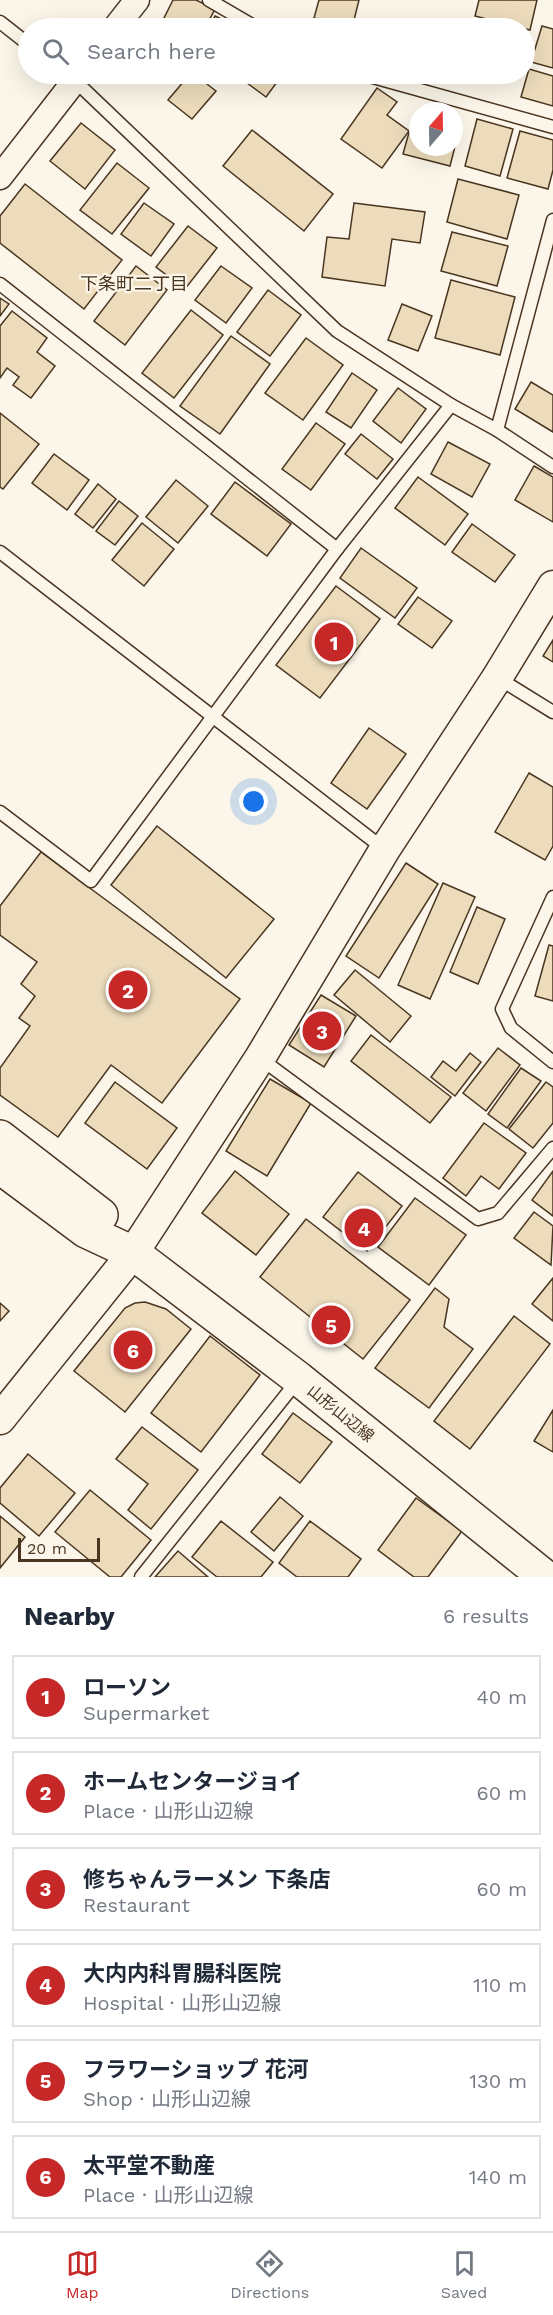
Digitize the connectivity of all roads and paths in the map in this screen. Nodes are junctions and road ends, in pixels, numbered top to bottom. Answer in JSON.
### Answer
{"nodes":[{"id":1,"x":137,"y":0,"type":"edge"},
{"id":2,"x":209,"y":0,"type":"edge"},
{"id":3,"x":123,"y":18,"type":"edge"},
{"id":4,"x":240,"y":18,"type":"edge"},
{"id":5,"x":0,"y":22,"type":"edge"},
{"id":6,"x":18,"y":36,"type":"edge"},
{"id":7,"x":68,"y":84,"type":"edge"},
{"id":8,"x":82,"y":84,"type":"edge"},
{"id":9,"x":398,"y":84,"type":"edge"},
{"id":10,"x":553,"y":127,"type":"edge"},
{"id":11,"x":0,"y":177,"type":"edge"},
{"id":12,"x":553,"y":220,"type":"edge"},
{"id":13,"x":0,"y":284,"type":"edge"},
{"id":14,"x":451,"y":405,"type":"junction"},
{"id":15,"x":497,"y":430,"type":"junction"},
{"id":16,"x":553,"y":467,"type":"edge"},
{"id":17,"x":337,"y":549,"type":"junction"},
{"id":18,"x":0,"y":552,"type":"edge"},
{"id":19,"x":553,"y":586,"type":"edge"},
{"id":20,"x":497,"y":678,"type":"junction"},
{"id":21,"x":553,"y":712,"type":"edge"},
{"id":22,"x":213,"y":717,"type":"junction"},
{"id":23,"x":0,"y":812,"type":"edge"},
{"id":24,"x":385,"y":849,"type":"junction"},
{"id":25,"x":553,"y":897,"type":"edge"},
{"id":26,"x":260,"y":1058,"type":"junction"},
{"id":27,"x":553,"y":1062,"type":"edge"},
{"id":28,"x":0,"y":1137,"type":"edge"},
{"id":29,"x":553,"y":1148,"type":"edge"},
{"id":30,"x":0,"y":1167,"type":"edge"},
{"id":31,"x":133,"y":1253,"type":"junction"},
{"id":32,"x":299,"y":1379,"type":"junction"},
{"id":33,"x":0,"y":1419,"type":"edge"},
{"id":34,"x":141,"y":1577,"type":"edge"},
{"id":35,"x":545,"y":1577,"type":"edge"}],
"edges":[{"from":1,"to":3,"type":"street"},
{"from":2,"to":4,"type":"lane"},
{"from":5,"to":6,"type":"lane"},
{"from":7,"to":11,"type":"street"},
{"from":8,"to":14,"type":"lane"},
{"from":9,"to":10,"type":"lane"},
{"from":12,"to":15,"type":"lane"},
{"from":13,"to":17,"type":"lane"},
{"from":14,"to":15,"type":"lane"},
{"from":14,"to":17,"type":"lane"},
{"from":15,"to":16,"type":"lane"},
{"from":17,"to":22,"type":"lane"},
{"from":18,"to":22,"type":"lane"},
{"from":19,"to":20,"type":"street"},
{"from":20,"to":21,"type":"lane"},
{"from":20,"to":24,"type":"street"},
{"from":22,"to":23,"type":"lane"},
{"from":22,"to":24,"type":"lane"},
{"from":24,"to":26,"type":"street"},
{"from":25,"to":27,"type":"lane"},
{"from":26,"to":29,"type":"lane"},
{"from":26,"to":31,"type":"street"},
{"from":28,"to":31,"type":"main road","name":"山形山辺線"},
{"from":30,"to":31,"type":"main road","name":"山形山辺線"},
{"from":31,"to":32,"type":"main road","name":"山形山辺線"},
{"from":31,"to":33,"type":"street"},
{"from":32,"to":34,"type":"lane"},
{"from":32,"to":35,"type":"main road","name":"山形山辺線"}]}
